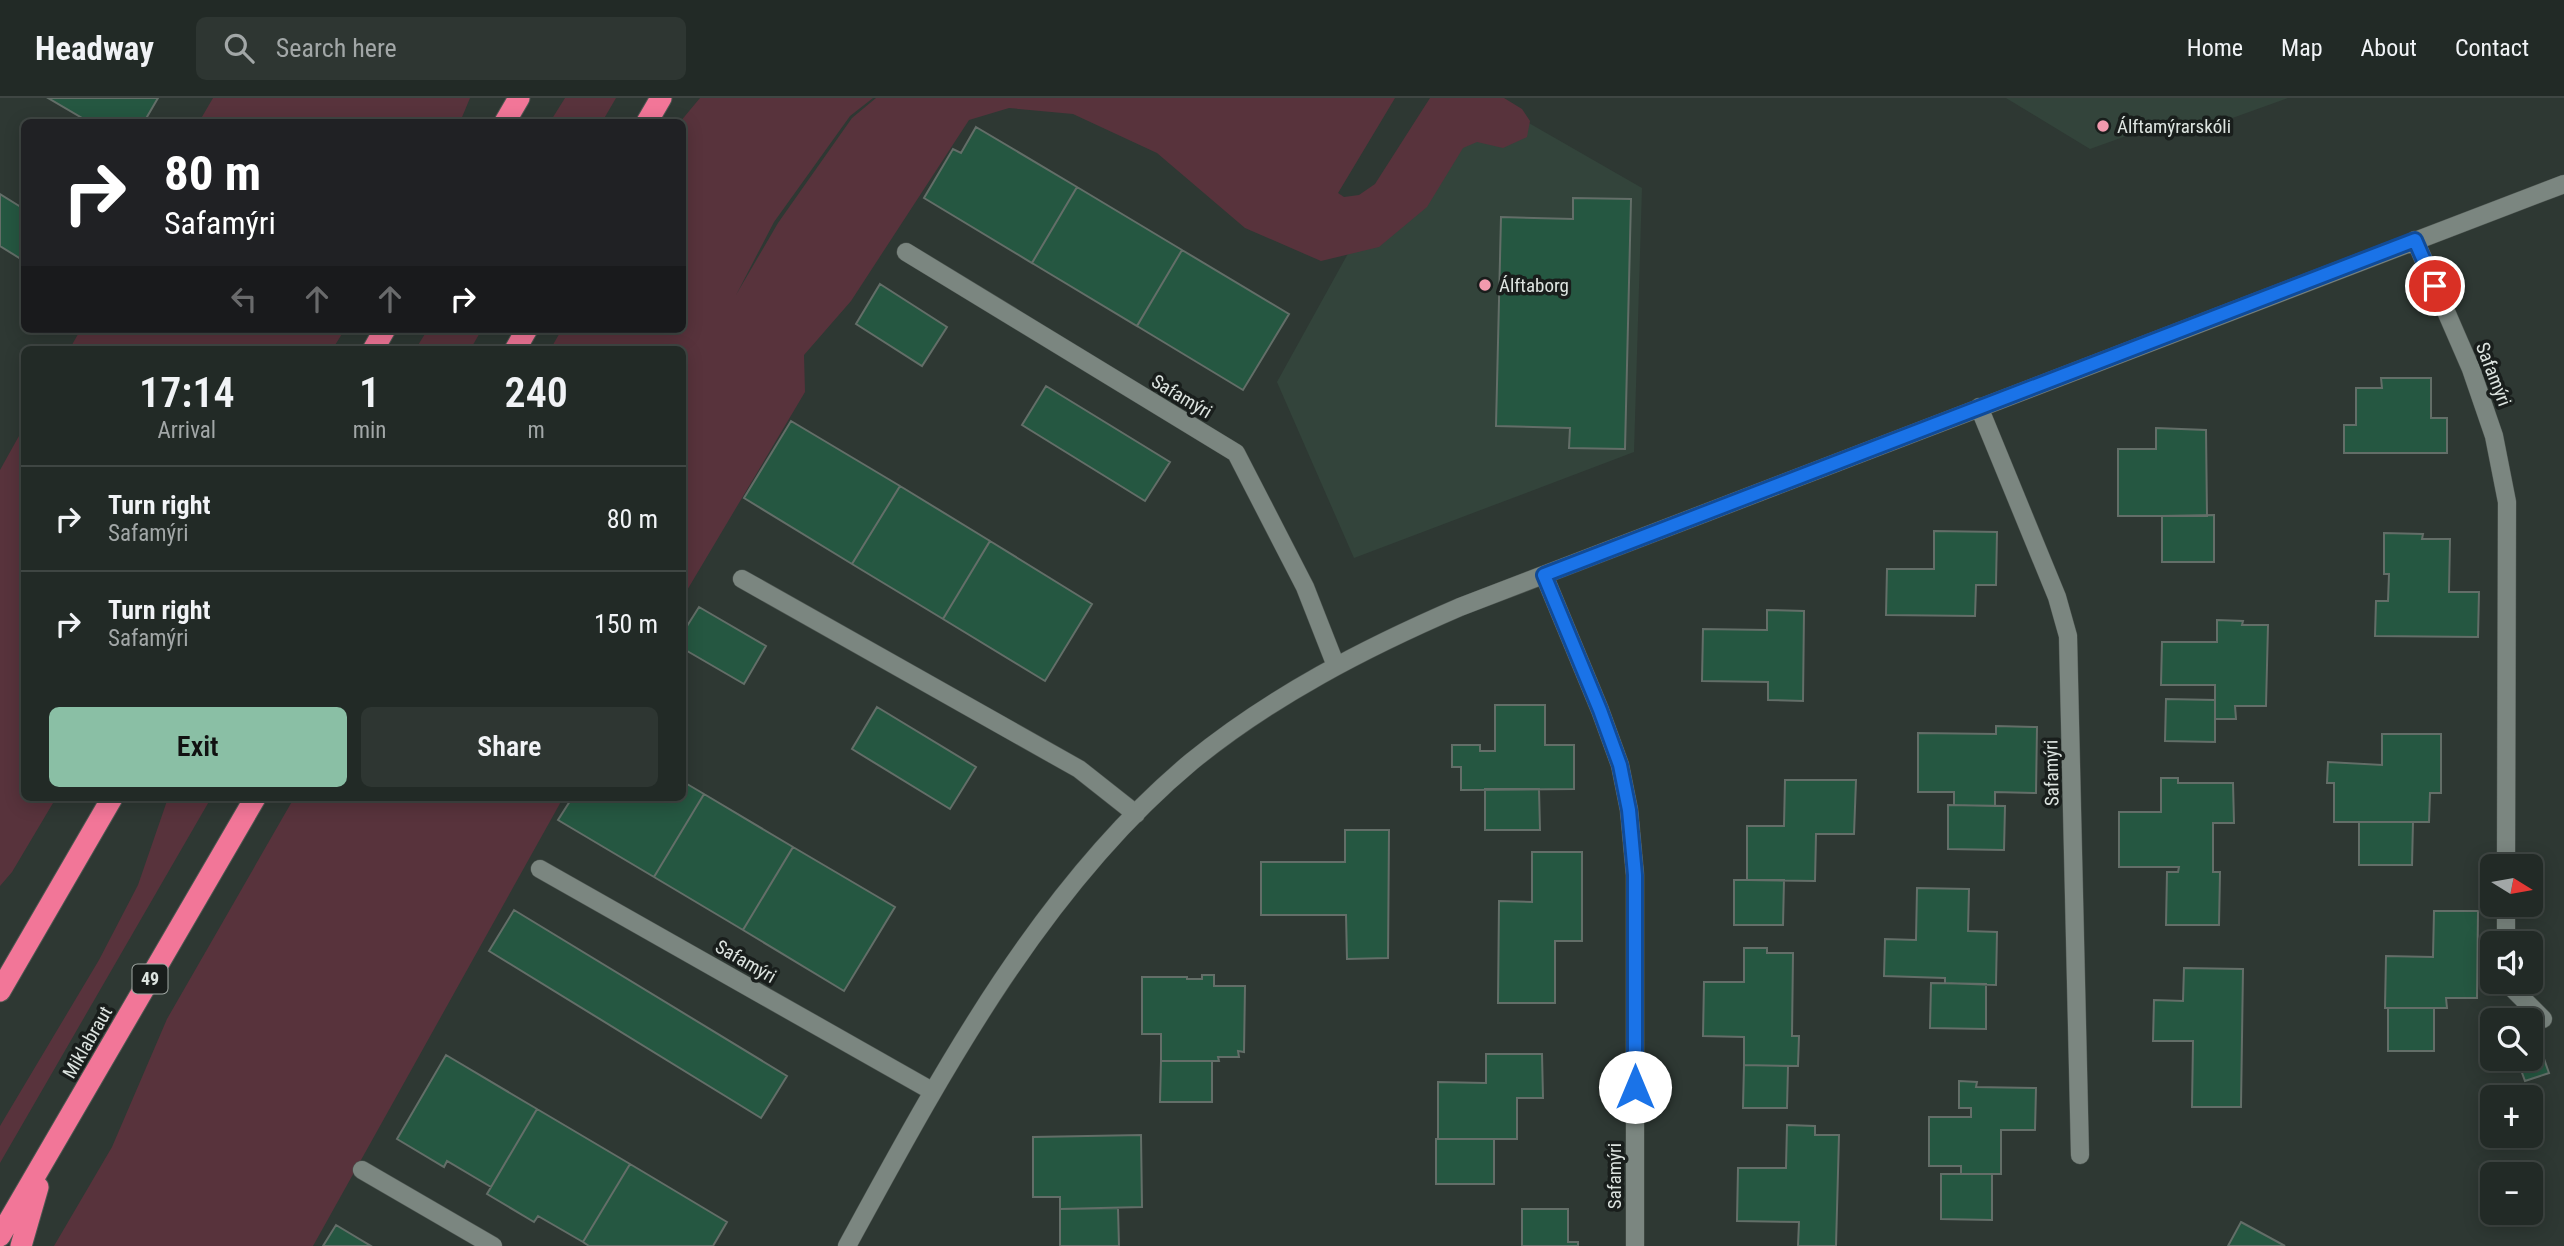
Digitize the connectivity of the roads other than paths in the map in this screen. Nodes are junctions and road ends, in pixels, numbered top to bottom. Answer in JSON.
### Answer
{"nodes":[{"id":1,"x":519,"y":98,"type":"edge"},
{"id":2,"x":661,"y":98,"type":"edge"},
{"id":3,"x":507,"y":119,"type":"edge"},
{"id":4,"x":649,"y":119,"type":"edge"},
{"id":5,"x":2564,"y":184,"type":"edge"},
{"id":6,"x":2415,"y":240,"type":"junction"},
{"id":7,"x":906,"y":252,"type":"dead end"},
{"id":8,"x":1979,"y":407,"type":"junction"},
{"id":9,"x":1544,"y":575,"type":"junction"},
{"id":10,"x":742,"y":579,"type":"dead end"},
{"id":11,"x":1336,"y":666,"type":"junction"},
{"id":12,"x":110,"y":801,"type":"edge"},
{"id":13,"x":253,"y":801,"type":"edge"},
{"id":14,"x":1136,"y":814,"type":"junction"},
{"id":15,"x":2506,"y":854,"type":"edge"},
{"id":16,"x":540,"y":869,"type":"dead end"},
{"id":17,"x":0,"y":991,"type":"edge"},
{"id":18,"x":2518,"y":994,"type":"edge"},
{"id":19,"x":2532,"y":1008,"type":"edge"},
{"id":20,"x":932,"y":1091,"type":"junction"},
{"id":21,"x":2080,"y":1155,"type":"dead end"},
{"id":22,"x":46,"y":1159,"type":"junction"},
{"id":23,"x":362,"y":1170,"type":"dead end"},
{"id":24,"x":0,"y":1236,"type":"edge"},
{"id":25,"x":21,"y":1246,"type":"edge"},
{"id":26,"x":493,"y":1246,"type":"edge"},
{"id":27,"x":847,"y":1246,"type":"edge"},
{"id":28,"x":1634,"y":1246,"type":"edge"}],
"edges":[{"from":1,"to":3,"type":"highway"},
{"from":2,"to":4,"type":"highway"},
{"from":5,"to":6,"type":"street"},
{"from":6,"to":8,"type":"street"},
{"from":6,"to":15,"type":"street","name":"Safamýri"},
{"from":7,"to":11,"type":"street","name":"Safamýri"},
{"from":8,"to":9,"type":"street"},
{"from":8,"to":21,"type":"street","name":"Safamýri"},
{"from":9,"to":11,"type":"street"},
{"from":9,"to":28,"type":"street","name":"Safamýri"},
{"from":10,"to":14,"type":"street"},
{"from":11,"to":14,"type":"street"},
{"from":12,"to":17,"type":"highway"},
{"from":13,"to":22,"type":"highway","name":"Miklabraut","number":"49"},
{"from":14,"to":20,"type":"street"},
{"from":16,"to":20,"type":"street","name":"Safamýri"},
{"from":18,"to":19,"type":"street"},
{"from":20,"to":27,"type":"street"},
{"from":22,"to":24,"type":"highway","name":"Miklabraut","number":"49"},
{"from":22,"to":25,"type":"highway"},
{"from":23,"to":26,"type":"street"}]}
